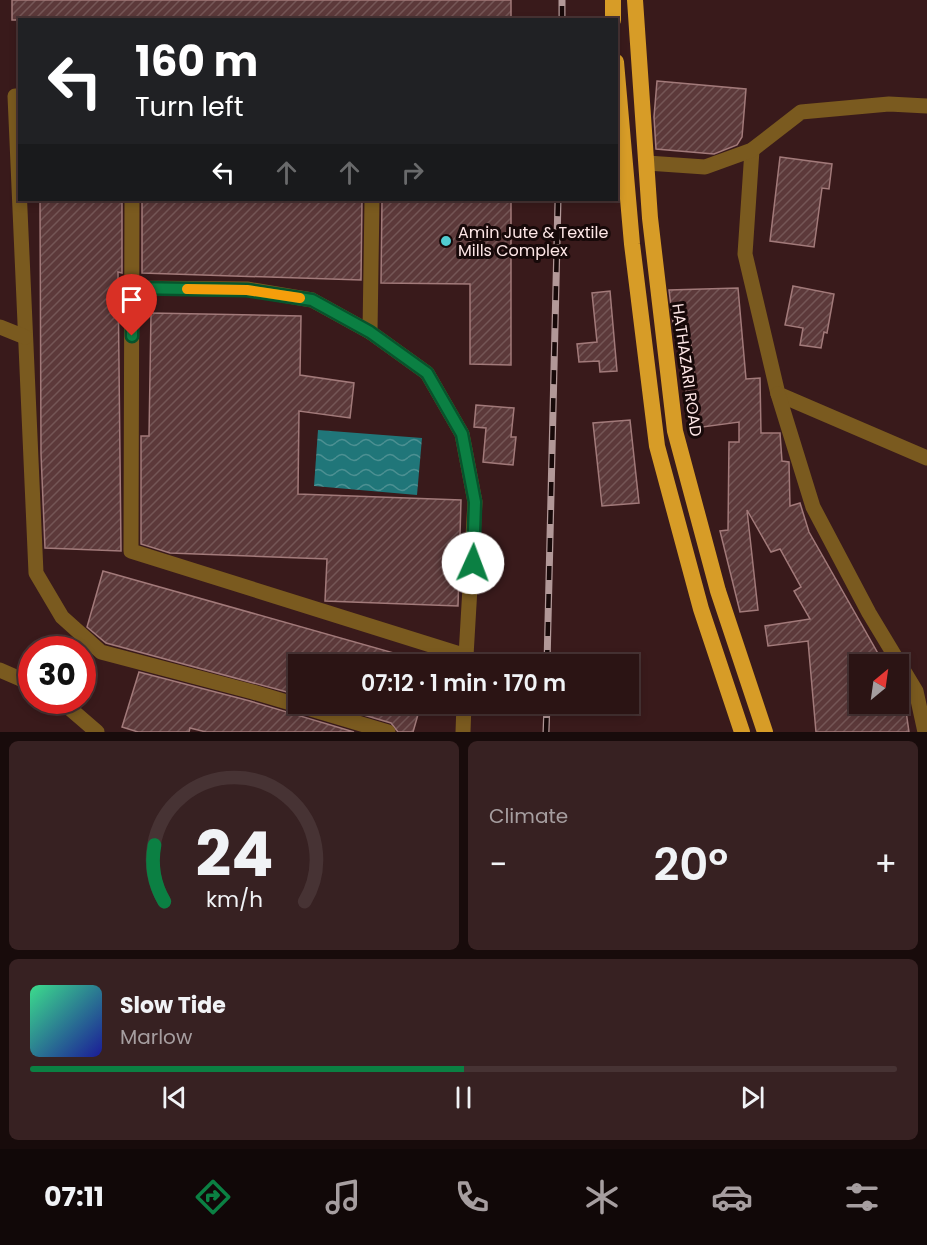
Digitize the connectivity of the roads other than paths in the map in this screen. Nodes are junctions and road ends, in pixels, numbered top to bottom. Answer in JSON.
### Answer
{"nodes":[{"id":1,"x":613,"y":0,"type":"edge"},
{"id":2,"x":636,"y":0,"type":"edge"},
{"id":3,"x":613,"y":18,"type":"edge"},
{"id":4,"x":618,"y":85,"type":"edge"},
{"id":5,"x":18,"y":96,"type":"edge"},
{"id":6,"x":927,"y":106,"type":"edge"},
{"id":7,"x":752,"y":150,"type":"junction"},
{"id":8,"x":647,"y":163,"type":"junction"},
{"id":9,"x":18,"y":168,"type":"edge"},
{"id":10,"x":19,"y":201,"type":"edge"},
{"id":11,"x":132,"y":201,"type":"edge"},
{"id":12,"x":372,"y":201,"type":"edge"},
{"id":13,"x":132,"y":288,"type":"junction"},
{"id":14,"x":0,"y":327,"type":"edge"},
{"id":15,"x":370,"y":332,"type":"junction"},
{"id":16,"x":25,"y":337,"type":"junction"},
{"id":17,"x":778,"y":394,"type":"junction"},
{"id":18,"x":927,"y":458,"type":"edge"},
{"id":19,"x":448,"y":654,"type":"edge"},
{"id":20,"x":466,"y":654,"type":"edge"},
{"id":21,"x":0,"y":670,"type":"edge"},
{"id":22,"x":18,"y":678,"type":"edge"},
{"id":23,"x":76,"y":714,"type":"edge"},
{"id":24,"x":464,"y":714,"type":"edge"},
{"id":25,"x":97,"y":732,"type":"edge"},
{"id":26,"x":388,"y":732,"type":"edge"},
{"id":27,"x":463,"y":732,"type":"edge"},
{"id":28,"x":742,"y":732,"type":"edge"},
{"id":29,"x":765,"y":732,"type":"edge"},
{"id":30,"x":925,"y":732,"type":"edge"}],
"edges":[{"from":1,"to":3,"type":"highway"},
{"from":2,"to":8,"type":"highway","name":"HATHAZARI ROAD"},
{"from":4,"to":28,"type":"highway"},
{"from":5,"to":9,"type":"street"},
{"from":6,"to":7,"type":"street"},
{"from":7,"to":8,"type":"street"},
{"from":7,"to":17,"type":"street"},
{"from":8,"to":29,"type":"highway","name":"HATHAZARI ROAD"},
{"from":10,"to":16,"type":"street"},
{"from":11,"to":13,"type":"street"},
{"from":12,"to":15,"type":"street"},
{"from":13,"to":15,"type":"street"},
{"from":13,"to":19,"type":"street"},
{"from":14,"to":16,"type":"street"},
{"from":15,"to":20,"type":"street"},
{"from":16,"to":26,"type":"street"},
{"from":17,"to":18,"type":"street"},
{"from":17,"to":30,"type":"street"},
{"from":21,"to":22,"type":"street"},
{"from":23,"to":25,"type":"street"},
{"from":24,"to":27,"type":"street"}]}
